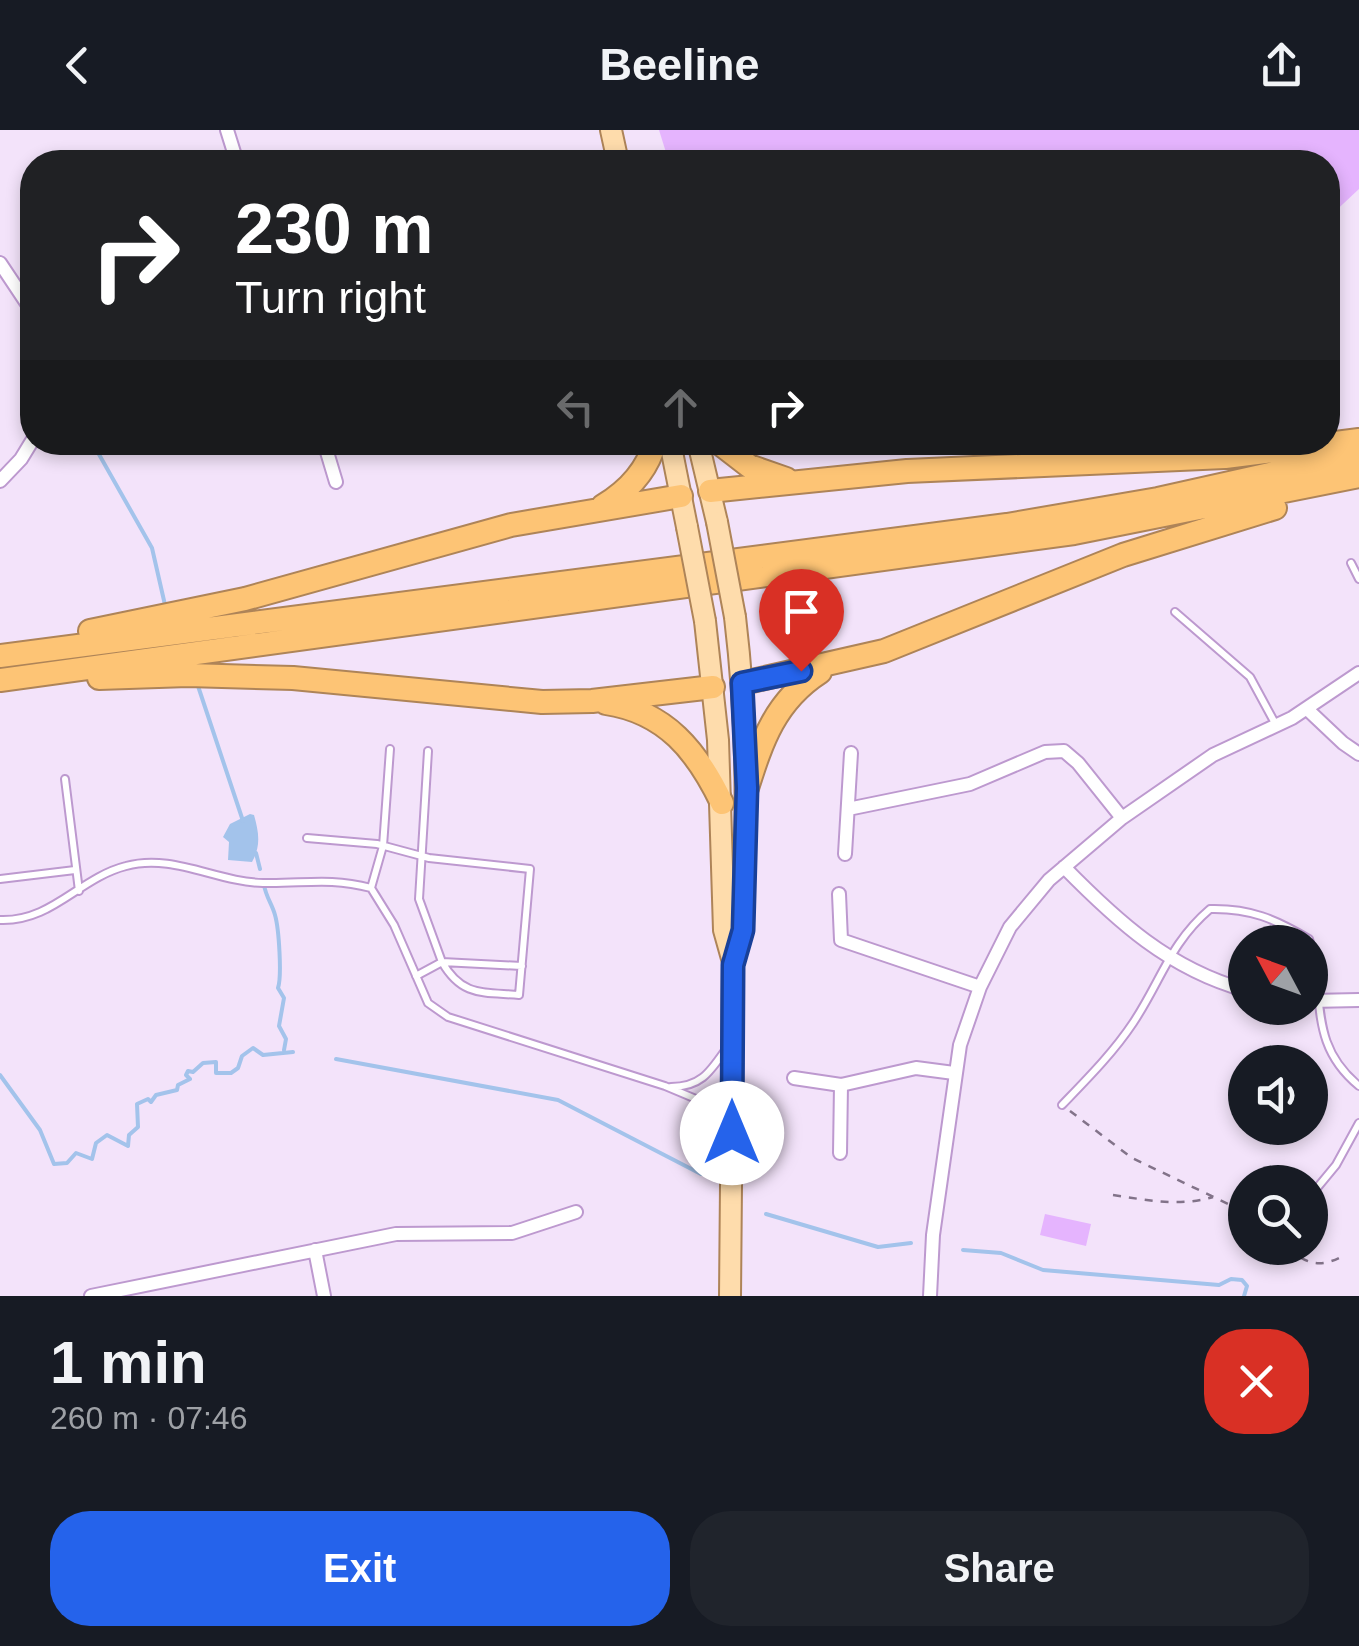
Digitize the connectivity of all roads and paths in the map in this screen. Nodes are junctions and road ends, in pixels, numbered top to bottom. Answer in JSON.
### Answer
{"nodes":[{"id":1,"x":0,"y":262,"type":"edge"},
{"id":2,"x":20,"y":292,"type":"edge"},
{"id":3,"x":1359,"y":454,"type":"edge"},
{"id":4,"x":24,"y":455,"type":"edge"},
{"id":5,"x":328,"y":455,"type":"edge"},
{"id":6,"x":649,"y":455,"type":"edge"},
{"id":7,"x":673,"y":455,"type":"edge"},
{"id":8,"x":701,"y":455,"type":"edge"},
{"id":9,"x":735,"y":455,"type":"edge"},
{"id":10,"x":1241,"y":455,"type":"edge"},
{"id":11,"x":1359,"y":476,"type":"edge"},
{"id":12,"x":0,"y":481,"type":"edge"},
{"id":13,"x":336,"y":482,"type":"dead end"},
{"id":14,"x":794,"y":482,"type":"junction"},
{"id":15,"x":1359,"y":484,"type":"edge"},
{"id":16,"x":710,"y":492,"type":"junction"},
{"id":17,"x":681,"y":496,"type":"junction"},
{"id":18,"x":595,"y":510,"type":"junction"},
{"id":19,"x":1351,"y":563,"type":"dead end"},
{"id":20,"x":1359,"y":579,"type":"edge"},
{"id":21,"x":1176,"y":612,"type":"dead end"},
{"id":22,"x":181,"y":644,"type":"junction"},
{"id":23,"x":0,"y":646,"type":"edge"},
{"id":24,"x":0,"y":656,"type":"edge"},
{"id":25,"x":830,"y":665,"type":"junction"},
{"id":26,"x":1359,"y":673,"type":"edge"},
{"id":27,"x":0,"y":680,"type":"edge"},
{"id":28,"x":742,"y":683,"type":"junction"},
{"id":29,"x":713,"y":687,"type":"junction"},
{"id":30,"x":592,"y":701,"type":"junction"},
{"id":31,"x":1306,"y":709,"type":"junction"},
{"id":32,"x":1276,"y":726,"type":"junction"},
{"id":33,"x":390,"y":749,"type":"dead end"},
{"id":34,"x":428,"y":752,"type":"dead end"},
{"id":35,"x":851,"y":753,"type":"dead end"},
{"id":36,"x":1359,"y":754,"type":"edge"},
{"id":37,"x":66,"y":779,"type":"dead end"},
{"id":38,"x":747,"y":788,"type":"junction"},
{"id":39,"x":722,"y":803,"type":"junction"},
{"id":40,"x":848,"y":809,"type":"junction"},
{"id":41,"x":1122,"y":818,"type":"junction"},
{"id":42,"x":307,"y":838,"type":"dead end"},
{"id":43,"x":383,"y":846,"type":"junction"},
{"id":44,"x":845,"y":854,"type":"dead end"},
{"id":45,"x":420,"y":856,"type":"junction"},
{"id":46,"x":1064,"y":866,"type":"junction"},
{"id":47,"x":76,"y":870,"type":"junction"},
{"id":48,"x":0,"y":879,"type":"edge"},
{"id":49,"x":370,"y":888,"type":"junction"},
{"id":50,"x":80,"y":890,"type":"junction"},
{"id":51,"x":839,"y":894,"type":"dead end"},
{"id":52,"x":0,"y":920,"type":"edge"},
{"id":53,"x":1285,"y":925,"type":"edge"},
{"id":54,"x":1168,"y":957,"type":"junction"},
{"id":55,"x":442,"y":962,"type":"junction"},
{"id":56,"x":733,"y":965,"type":"junction"},
{"id":57,"x":522,"y":966,"type":"junction"},
{"id":58,"x":416,"y":976,"type":"junction"},
{"id":59,"x":1228,"y":984,"type":"edge"},
{"id":60,"x":980,"y":986,"type":"junction"},
{"id":61,"x":1359,"y":1000,"type":"edge"},
{"id":62,"x":1328,"y":1001,"type":"edge"},
{"id":63,"x":1320,"y":1025,"type":"edge"},
{"id":64,"x":732,"y":1040,"type":"junction"},
{"id":65,"x":954,"y":1074,"type":"junction"},
{"id":66,"x":794,"y":1078,"type":"dead end"},
{"id":67,"x":841,"y":1084,"type":"junction"},
{"id":68,"x":665,"y":1086,"type":"junction"},
{"id":69,"x":1359,"y":1086,"type":"edge"},
{"id":70,"x":1062,"y":1105,"type":"joint"},
{"id":71,"x":1359,"y":1123,"type":"edge"},
{"id":72,"x":732,"y":1133,"type":"junction"},
{"id":73,"x":840,"y":1153,"type":"dead end"},
{"id":74,"x":1328,"y":1175,"type":"edge"},
{"id":75,"x":1112,"y":1195,"type":"dead end"},
{"id":76,"x":1214,"y":1197,"type":"junction"},
{"id":77,"x":1228,"y":1204,"type":"edge"},
{"id":78,"x":576,"y":1212,"type":"dead end"},
{"id":79,"x":315,"y":1250,"type":"junction"},
{"id":80,"x":1339,"y":1258,"type":"dead end"},
{"id":81,"x":1328,"y":1264,"type":"edge"},
{"id":82,"x":91,"y":1296,"type":"edge"},
{"id":83,"x":324,"y":1296,"type":"edge"},
{"id":84,"x":730,"y":1296,"type":"edge"},
{"id":85,"x":930,"y":1296,"type":"edge"}],
"edges":[{"from":1,"to":2,"type":"street"},
{"from":3,"to":22,"type":"highway"},
{"from":4,"to":12,"type":"street"},
{"from":5,"to":13,"type":"street"},
{"from":6,"to":18,"type":"highway"},
{"from":7,"to":17,"type":"main road"},
{"from":8,"to":16,"type":"main road"},
{"from":9,"to":14,"type":"highway"},
{"from":10,"to":14,"type":"highway"},
{"from":11,"to":22,"type":"highway"},
{"from":14,"to":16,"type":"highway"},
{"from":15,"to":25,"type":"highway"},
{"from":16,"to":17,"type":"main road"},
{"from":16,"to":28,"type":"main road","bridge":true},
{"from":17,"to":18,"type":"highway"},
{"from":17,"to":29,"type":"main road","bridge":true},
{"from":18,"to":22,"type":"highway"},
{"from":19,"to":20,"type":"lane"},
{"from":21,"to":32,"type":"lane"},
{"from":22,"to":23,"type":"highway"},
{"from":22,"to":24,"type":"highway"},
{"from":22,"to":27,"type":"highway"},
{"from":22,"to":30,"type":"highway"},
{"from":25,"to":28,"type":"highway"},
{"from":25,"to":38,"type":"highway"},
{"from":26,"to":31,"type":"street"},
{"from":28,"to":29,"type":"main road"},
{"from":28,"to":38,"type":"main road"},
{"from":29,"to":30,"type":"highway"},
{"from":29,"to":39,"type":"main road"},
{"from":30,"to":39,"type":"highway"},
{"from":31,"to":32,"type":"street"},
{"from":31,"to":36,"type":"street"},
{"from":32,"to":41,"type":"street"},
{"from":33,"to":43,"type":"lane"},
{"from":34,"to":45,"type":"lane"},
{"from":35,"to":40,"type":"street"},
{"from":37,"to":47,"type":"lane"},
{"from":38,"to":56,"type":"main road"},
{"from":39,"to":56,"type":"main road"},
{"from":40,"to":41,"type":"street"},
{"from":40,"to":44,"type":"street"},
{"from":41,"to":46,"type":"street"},
{"from":42,"to":43,"type":"lane"},
{"from":43,"to":45,"type":"lane"},
{"from":43,"to":49,"type":"lane"},
{"from":45,"to":55,"type":"lane"},
{"from":45,"to":57,"type":"lane"},
{"from":46,"to":54,"type":"street"},
{"from":46,"to":60,"type":"street"},
{"from":47,"to":48,"type":"lane"},
{"from":47,"to":50,"type":"lane"},
{"from":49,"to":50,"type":"lane"},
{"from":49,"to":58,"type":"lane"},
{"from":50,"to":52,"type":"lane"},
{"from":51,"to":60,"type":"street"},
{"from":53,"to":54,"type":"lane"},
{"from":54,"to":59,"type":"street"},
{"from":54,"to":70,"type":"lane"},
{"from":55,"to":57,"type":"lane"},
{"from":55,"to":57,"type":"lane"},
{"from":55,"to":58,"type":"lane"},
{"from":56,"to":64,"type":"main road"},
{"from":58,"to":68,"type":"lane"},
{"from":60,"to":65,"type":"street"},
{"from":61,"to":62,"type":"street"},
{"from":63,"to":69,"type":"lane"},
{"from":64,"to":68,"type":"lane"},
{"from":64,"to":72,"type":"main road"},
{"from":65,"to":67,"type":"street"},
{"from":65,"to":85,"type":"street"},
{"from":66,"to":67,"type":"street"},
{"from":67,"to":73,"type":"street"},
{"from":68,"to":72,"type":"lane"},
{"from":70,"to":76,"type":"path"},
{"from":71,"to":74,"type":"lane"},
{"from":72,"to":84,"type":"main road"},
{"from":75,"to":76,"type":"path"},
{"from":76,"to":77,"type":"path"},
{"from":78,"to":79,"type":"street"},
{"from":79,"to":82,"type":"street"},
{"from":79,"to":83,"type":"street"},
{"from":80,"to":81,"type":"path"}]}
